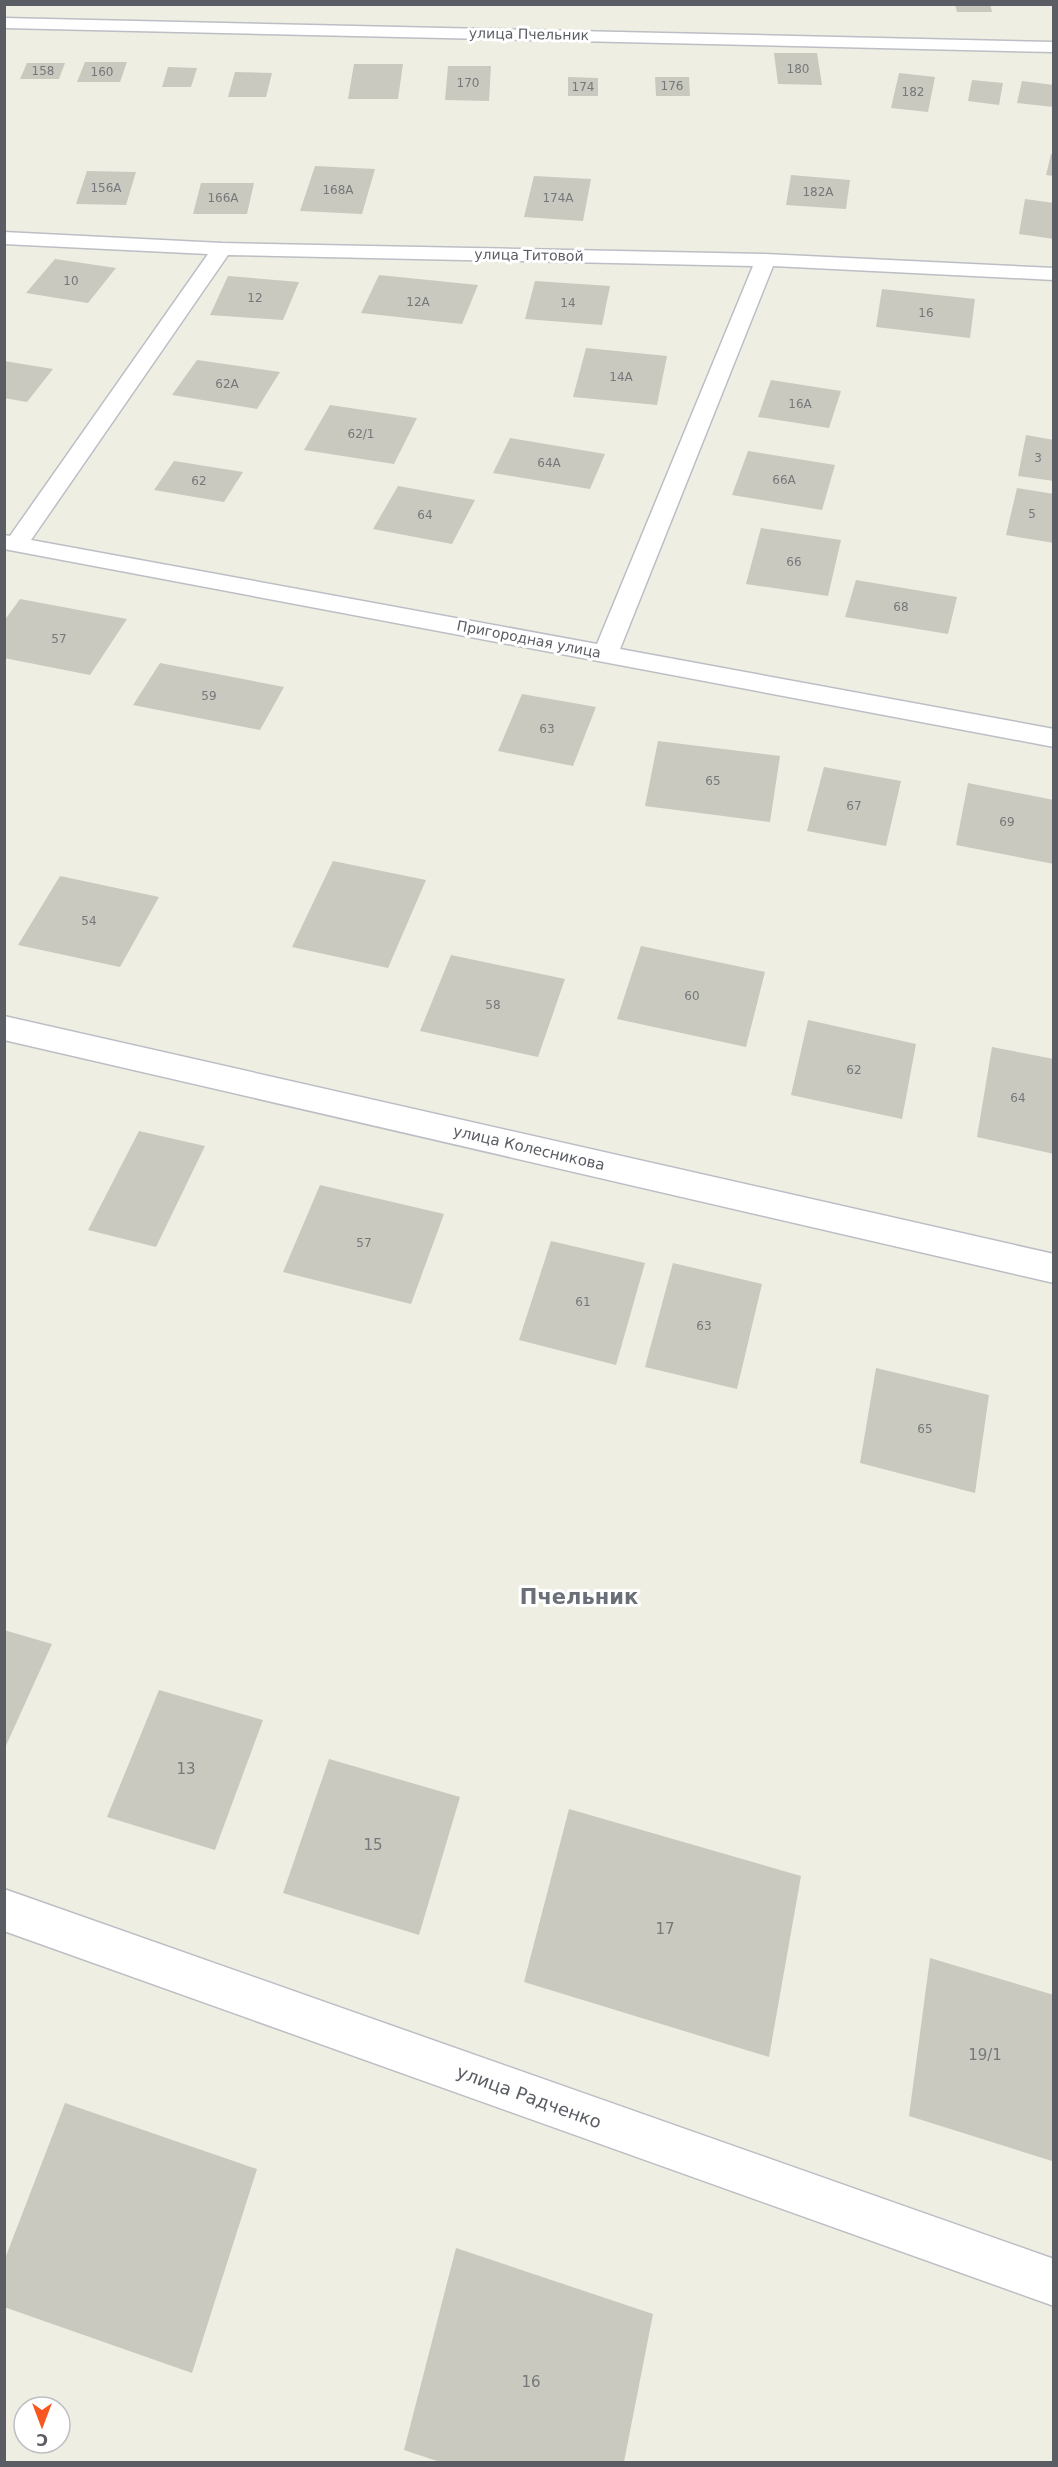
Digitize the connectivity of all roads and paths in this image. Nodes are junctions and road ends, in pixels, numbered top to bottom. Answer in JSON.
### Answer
{"nodes":[{"id":1,"x":4,"y":23,"type":"edge"},
{"id":2,"x":1053,"y":47,"type":"edge"},
{"id":3,"x":4,"y":238,"type":"edge"},
{"id":4,"x":222,"y":249,"type":"junction"},
{"id":5,"x":765,"y":261,"type":"junction"},
{"id":6,"x":1053,"y":274,"type":"edge"},
{"id":7,"x":10,"y":543,"type":"edge"},
{"id":8,"x":606,"y":653,"type":"junction"},
{"id":9,"x":1053,"y":738,"type":"edge"},
{"id":10,"x":4,"y":1028,"type":"edge"},
{"id":11,"x":1053,"y":1269,"type":"edge"},
{"id":12,"x":4,"y":1910,"type":"edge"},
{"id":13,"x":1053,"y":2283,"type":"edge"}],
"edges":[{"from":1,"to":2,"type":"street","name":"улица Пчельник"},
{"from":3,"to":4,"type":"street","name":"улица Титовой"},
{"from":4,"to":5,"type":"street","name":"улица Титовой"},
{"from":4,"to":7,"type":"street"},
{"from":5,"to":6,"type":"street","name":"улица Титовой"},
{"from":5,"to":8,"type":"street"},
{"from":7,"to":8,"type":"street","name":"Пригородная улица"},
{"from":8,"to":9,"type":"street","name":"Пригородная улица"},
{"from":10,"to":11,"type":"street","name":"улица Колесникова"},
{"from":12,"to":13,"type":"street","name":"улица Радченко"}]}
